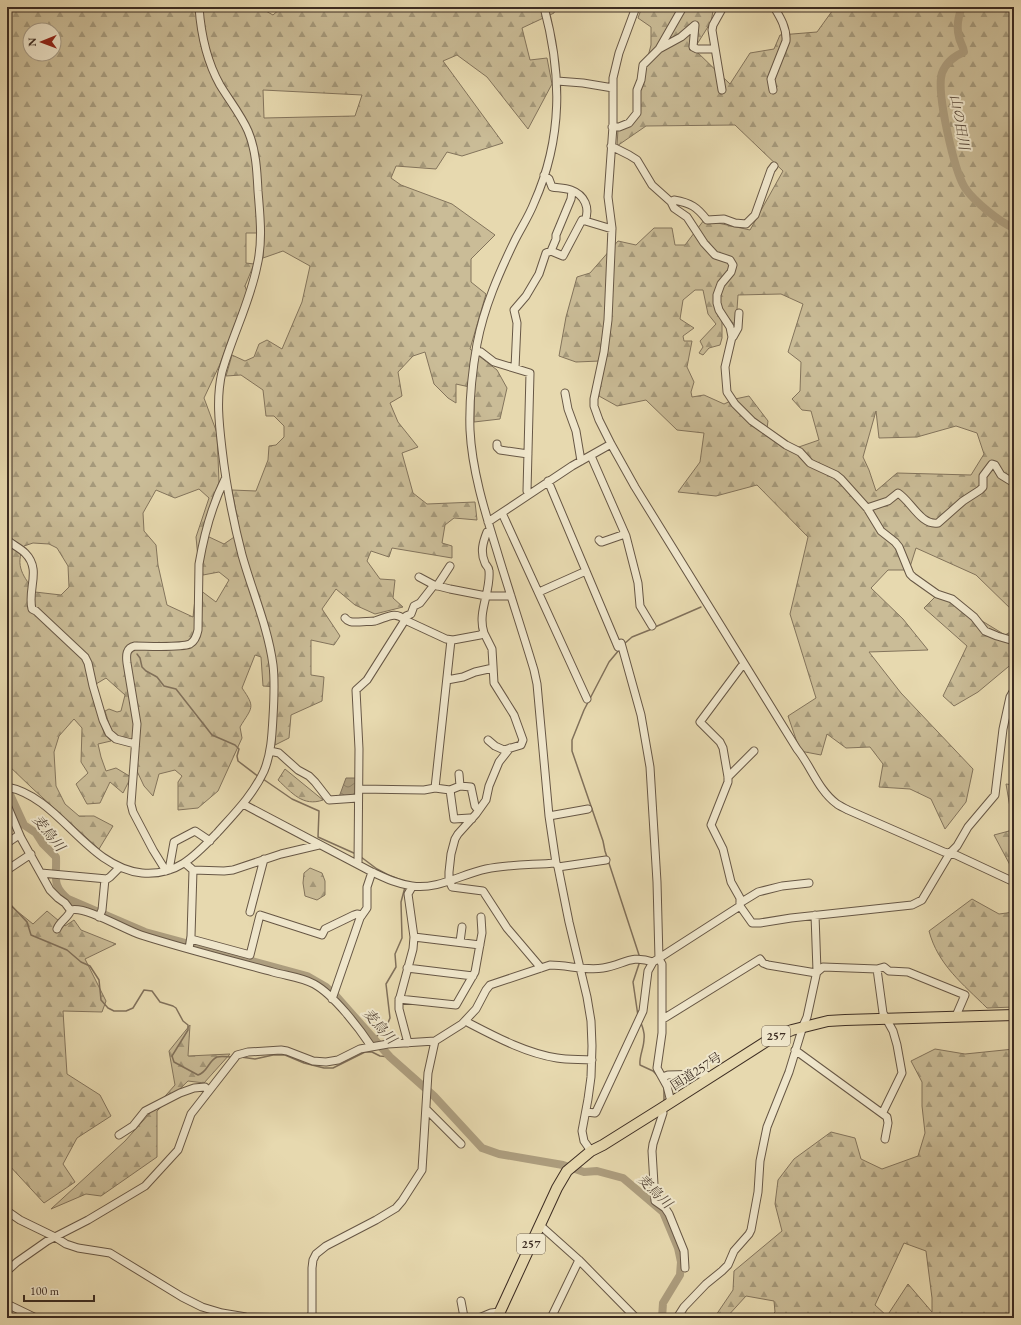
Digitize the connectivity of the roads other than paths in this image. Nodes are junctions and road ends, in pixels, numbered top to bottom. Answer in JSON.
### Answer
{"nodes":[{"id":1,"x":198,"y":7,"type":"edge"},
{"id":2,"x":544,"y":7,"type":"edge"},
{"id":3,"x":636,"y":7,"type":"edge"},
{"id":4,"x":683,"y":7,"type":"edge"},
{"id":5,"x":723,"y":7,"type":"edge"},
{"id":6,"x":774,"y":7,"type":"edge"},
{"id":7,"x":659,"y":49,"type":"junction"},
{"id":8,"x":715,"y":49,"type":"junction"},
{"id":9,"x":557,"y":81,"type":"junction"},
{"id":10,"x":613,"y":88,"type":"junction"},
{"id":11,"x":722,"y":90,"type":"dead end"},
{"id":12,"x":773,"y":90,"type":"dead end"},
{"id":13,"x":612,"y":127,"type":"junction"},
{"id":14,"x":612,"y":146,"type":"junction"},
{"id":15,"x":774,"y":166,"type":"dead end"},
{"id":16,"x":544,"y":175,"type":"junction"},
{"id":17,"x":572,"y":190,"type":"junction"},
{"id":18,"x":671,"y":202,"type":"junction"},
{"id":19,"x":585,"y":221,"type":"junction"},
{"id":20,"x":612,"y":229,"type":"junction"},
{"id":21,"x":551,"y":251,"type":"junction"},
{"id":22,"x":739,"y":313,"type":"dead end"},
{"id":23,"x":732,"y":337,"type":"junction"},
{"id":24,"x":476,"y":351,"type":"junction"},
{"id":25,"x":515,"y":368,"type":"junction"},
{"id":26,"x":565,"y":393,"type":"dead end"},
{"id":27,"x":497,"y":444,"type":"dead end"},
{"id":28,"x":610,"y":444,"type":"junction"},
{"id":29,"x":528,"y":454,"type":"junction"},
{"id":30,"x":591,"y":456,"type":"junction"},
{"id":31,"x":581,"y":461,"type":"junction"},
{"id":32,"x":225,"y":479,"type":"junction"},
{"id":33,"x":548,"y":481,"type":"junction"},
{"id":34,"x":1014,"y":484,"type":"edge"},
{"id":35,"x":529,"y":494,"type":"junction"},
{"id":36,"x":867,"y":508,"type":"junction"},
{"id":37,"x":502,"y":513,"type":"junction"},
{"id":38,"x":488,"y":522,"type":"junction"},
{"id":39,"x":490,"y":530,"type":"junction"},
{"id":40,"x":625,"y":534,"type":"junction"},
{"id":41,"x":7,"y":540,"type":"edge"},
{"id":42,"x":599,"y":540,"type":"dead end"},
{"id":43,"x":450,"y":566,"type":"dead end"},
{"id":44,"x":586,"y":571,"type":"junction"},
{"id":45,"x":419,"y":577,"type":"dead end"},
{"id":46,"x":435,"y":586,"type":"junction"},
{"id":47,"x":539,"y":592,"type":"junction"},
{"id":48,"x":486,"y":596,"type":"junction"},
{"id":49,"x":511,"y":596,"type":"junction"},
{"id":50,"x":344,"y":618,"type":"dead end"},
{"id":51,"x":404,"y":620,"type":"junction"},
{"id":52,"x":652,"y":626,"type":"dead end"},
{"id":53,"x":484,"y":633,"type":"junction"},
{"id":54,"x":451,"y":640,"type":"junction"},
{"id":55,"x":1014,"y":641,"type":"edge"},
{"id":56,"x":745,"y":665,"type":"junction"},
{"id":57,"x":493,"y":668,"type":"junction"},
{"id":58,"x":447,"y":680,"type":"junction"},
{"id":59,"x":1014,"y":690,"type":"edge"},
{"id":60,"x":587,"y":699,"type":"dead end"},
{"id":61,"x":488,"y":740,"type":"dead end"},
{"id":62,"x":135,"y":744,"type":"junction"},
{"id":63,"x":510,"y":748,"type":"junction"},
{"id":64,"x":270,"y":751,"type":"junction"},
{"id":65,"x":754,"y":751,"type":"dead end"},
{"id":66,"x":459,"y":774,"type":"dead end"},
{"id":67,"x":728,"y":777,"type":"junction"},
{"id":68,"x":460,"y":786,"type":"junction"},
{"id":69,"x":7,"y":787,"type":"edge"},
{"id":70,"x":436,"y":788,"type":"junction"},
{"id":71,"x":358,"y":790,"type":"junction"},
{"id":72,"x":450,"y":790,"type":"junction"},
{"id":73,"x":358,"y":798,"type":"junction"},
{"id":74,"x":242,"y":804,"type":"junction"},
{"id":75,"x":7,"y":805,"type":"edge"},
{"id":76,"x":588,"y":809,"type":"dead end"},
{"id":77,"x":478,"y":810,"type":"junction"},
{"id":78,"x":549,"y":816,"type":"junction"},
{"id":79,"x":472,"y":820,"type":"junction"},
{"id":80,"x":19,"y":835,"type":"junction"},
{"id":81,"x":210,"y":840,"type":"junction"},
{"id":82,"x":7,"y":843,"type":"edge"},
{"id":83,"x":319,"y":845,"type":"junction"},
{"id":84,"x":950,"y":853,"type":"junction"},
{"id":85,"x":31,"y":854,"type":"junction"},
{"id":86,"x":264,"y":859,"type":"junction"},
{"id":87,"x":606,"y":860,"type":"dead end"},
{"id":88,"x":186,"y":863,"type":"junction"},
{"id":89,"x":358,"y":864,"type":"junction"},
{"id":90,"x":557,"y":865,"type":"junction"},
{"id":91,"x":120,"y":867,"type":"junction"},
{"id":92,"x":10,"y":868,"type":"dead end"},
{"id":93,"x":167,"y":870,"type":"junction"},
{"id":94,"x":192,"y":870,"type":"junction"},
{"id":95,"x":372,"y":872,"type":"junction"},
{"id":96,"x":41,"y":873,"type":"junction"},
{"id":97,"x":105,"y":878,"type":"junction"},
{"id":98,"x":449,"y":880,"type":"junction"},
{"id":99,"x":1014,"y":882,"type":"edge"},
{"id":100,"x":809,"y":883,"type":"dead end"},
{"id":101,"x":412,"y":887,"type":"junction"},
{"id":102,"x":740,"y":905,"type":"junction"},
{"id":103,"x":71,"y":911,"type":"junction"},
{"id":104,"x":250,"y":912,"type":"dead end"},
{"id":105,"x":362,"y":915,"type":"junction"},
{"id":106,"x":815,"y":915,"type":"junction"},
{"id":107,"x":99,"y":917,"type":"junction"},
{"id":108,"x":481,"y":917,"type":"dead end"},
{"id":109,"x":462,"y":927,"type":"dead end"},
{"id":110,"x":57,"y":929,"type":"dead end"},
{"id":111,"x":414,"y":937,"type":"junction"},
{"id":112,"x":191,"y":939,"type":"junction"},
{"id":113,"x":460,"y":942,"type":"junction"},
{"id":114,"x":480,"y":945,"type":"junction"},
{"id":115,"x":189,"y":949,"type":"junction"},
{"id":116,"x":656,"y":960,"type":"junction"},
{"id":117,"x":407,"y":968,"type":"junction"},
{"id":118,"x":541,"y":968,"type":"junction"},
{"id":119,"x":580,"y":968,"type":"junction"},
{"id":120,"x":877,"y":969,"type":"junction"},
{"id":121,"x":816,"y":973,"type":"junction"},
{"id":122,"x":473,"y":976,"type":"junction"},
{"id":123,"x":399,"y":999,"type":"junction"},
{"id":124,"x":332,"y":1000,"type":"junction"},
{"id":125,"x":1014,"y":1015,"type":"edge"},
{"id":126,"x":956,"y":1016,"type":"junction"},
{"id":127,"x":663,"y":1019,"type":"junction"},
{"id":128,"x":885,"y":1019,"type":"junction"},
{"id":129,"x":465,"y":1021,"type":"junction"},
{"id":130,"x":803,"y":1026,"type":"junction"},
{"id":131,"x":435,"y":1042,"type":"junction"},
{"id":132,"x":408,"y":1043,"type":"junction"},
{"id":133,"x":371,"y":1046,"type":"junction"},
{"id":134,"x":795,"y":1050,"type":"junction"},
{"id":135,"x":592,"y":1060,"type":"junction"},
{"id":136,"x":663,"y":1077,"type":"junction"},
{"id":137,"x":709,"y":1078,"type":"junction"},
{"id":138,"x":208,"y":1090,"type":"junction"},
{"id":139,"x":671,"y":1102,"type":"junction"},
{"id":140,"x":662,"y":1108,"type":"junction"},
{"id":141,"x":426,"y":1109,"type":"junction"},
{"id":142,"x":586,"y":1112,"type":"junction"},
{"id":143,"x":883,"y":1112,"type":"junction"},
{"id":144,"x":119,"y":1135,"type":"dead end"},
{"id":145,"x":885,"y":1139,"type":"dead end"},
{"id":146,"x":461,"y":1144,"type":"dead end"},
{"id":147,"x":591,"y":1151,"type":"junction"},
{"id":148,"x":7,"y":1211,"type":"edge"},
{"id":149,"x":7,"y":1217,"type":"edge"},
{"id":150,"x":20,"y":1220,"type":"junction"},
{"id":151,"x":541,"y":1226,"type":"junction"},
{"id":152,"x":55,"y":1237,"type":"junction"},
{"id":153,"x":579,"y":1260,"type":"junction"},
{"id":154,"x":685,"y":1268,"type":"dead end"},
{"id":155,"x":7,"y":1271,"type":"edge"},
{"id":156,"x":461,"y":1301,"type":"dead end"},
{"id":157,"x":7,"y":1304,"type":"edge"},
{"id":158,"x":498,"y":1315,"type":"edge"},
{"id":159,"x":234,"y":1317,"type":"edge"},
{"id":160,"x":36,"y":1318,"type":"edge"},
{"id":161,"x":306,"y":1318,"type":"edge"},
{"id":162,"x":310,"y":1318,"type":"edge"},
{"id":163,"x":465,"y":1318,"type":"edge"},
{"id":164,"x":479,"y":1318,"type":"edge"},
{"id":165,"x":551,"y":1318,"type":"edge"},
{"id":166,"x":636,"y":1318,"type":"edge"},
{"id":167,"x":677,"y":1318,"type":"edge"}],
"edges":[{"from":1,"to":32,"type":"street"},
{"from":2,"to":9,"type":"street"},
{"from":3,"to":10,"type":"street"},
{"from":4,"to":7,"type":"street"},
{"from":5,"to":8,"type":"street"},
{"from":6,"to":12,"type":"street"},
{"from":7,"to":8,"type":"street"},
{"from":7,"to":13,"type":"street"},
{"from":8,"to":11,"type":"street"},
{"from":9,"to":10,"type":"street"},
{"from":9,"to":16,"type":"street"},
{"from":10,"to":13,"type":"street"},
{"from":13,"to":14,"type":"street"},
{"from":14,"to":18,"type":"street"},
{"from":14,"to":20,"type":"street"},
{"from":15,"to":18,"type":"street"},
{"from":16,"to":17,"type":"street"},
{"from":16,"to":24,"type":"street"},
{"from":17,"to":19,"type":"street"},
{"from":17,"to":21,"type":"street"},
{"from":18,"to":23,"type":"street"},
{"from":19,"to":20,"type":"street"},
{"from":19,"to":21,"type":"street"},
{"from":20,"to":28,"type":"street"},
{"from":21,"to":25,"type":"street"},
{"from":22,"to":23,"type":"street"},
{"from":23,"to":36,"type":"street"},
{"from":24,"to":25,"type":"street"},
{"from":24,"to":38,"type":"street"},
{"from":25,"to":29,"type":"street"},
{"from":26,"to":31,"type":"street"},
{"from":27,"to":29,"type":"street"},
{"from":28,"to":30,"type":"street"},
{"from":28,"to":56,"type":"street"},
{"from":29,"to":35,"type":"street"},
{"from":30,"to":31,"type":"street"},
{"from":30,"to":40,"type":"street"},
{"from":31,"to":33,"type":"street"},
{"from":32,"to":62,"type":"street"},
{"from":32,"to":64,"type":"street"},
{"from":33,"to":35,"type":"street"},
{"from":33,"to":44,"type":"street"},
{"from":34,"to":36,"type":"street"},
{"from":35,"to":37,"type":"street"},
{"from":36,"to":55,"type":"street"},
{"from":37,"to":38,"type":"street"},
{"from":37,"to":47,"type":"street"},
{"from":38,"to":39,"type":"street"},
{"from":39,"to":48,"type":"street"},
{"from":39,"to":49,"type":"street"},
{"from":40,"to":42,"type":"street"},
{"from":40,"to":52,"type":"street"},
{"from":41,"to":62,"type":"street"},
{"from":43,"to":46,"type":"street"},
{"from":44,"to":47,"type":"street"},
{"from":44,"to":116,"type":"street"},
{"from":45,"to":46,"type":"street"},
{"from":46,"to":48,"type":"street"},
{"from":46,"to":51,"type":"street"},
{"from":47,"to":60,"type":"street"},
{"from":48,"to":49,"type":"street"},
{"from":48,"to":53,"type":"street"},
{"from":49,"to":78,"type":"street"},
{"from":50,"to":51,"type":"street"},
{"from":51,"to":54,"type":"street"},
{"from":51,"to":71,"type":"street"},
{"from":53,"to":54,"type":"street"},
{"from":53,"to":57,"type":"street"},
{"from":54,"to":58,"type":"street"},
{"from":56,"to":67,"type":"street"},
{"from":56,"to":84,"type":"street"},
{"from":57,"to":58,"type":"street"},
{"from":57,"to":63,"type":"street"},
{"from":58,"to":70,"type":"street"},
{"from":59,"to":84,"type":"street"},
{"from":61,"to":63,"type":"street"},
{"from":62,"to":93,"type":"street"},
{"from":63,"to":77,"type":"street"},
{"from":64,"to":73,"type":"street"},
{"from":64,"to":74,"type":"street"},
{"from":65,"to":67,"type":"street"},
{"from":66,"to":68,"type":"street"},
{"from":67,"to":102,"type":"street"},
{"from":68,"to":72,"type":"street"},
{"from":68,"to":77,"type":"street"},
{"from":69,"to":91,"type":"street"},
{"from":70,"to":71,"type":"street"},
{"from":70,"to":72,"type":"street"},
{"from":71,"to":73,"type":"street"},
{"from":72,"to":79,"type":"street"},
{"from":73,"to":89,"type":"street"},
{"from":74,"to":81,"type":"street"},
{"from":74,"to":83,"type":"street"},
{"from":75,"to":80,"type":"street"},
{"from":76,"to":78,"type":"street"},
{"from":77,"to":79,"type":"street"},
{"from":78,"to":90,"type":"street"},
{"from":79,"to":98,"type":"street"},
{"from":80,"to":82,"type":"street"},
{"from":80,"to":85,"type":"street"},
{"from":81,"to":88,"type":"street"},
{"from":81,"to":93,"type":"street"},
{"from":83,"to":86,"type":"street"},
{"from":83,"to":89,"type":"street"},
{"from":84,"to":99,"type":"street"},
{"from":84,"to":106,"type":"street"},
{"from":85,"to":92,"type":"street"},
{"from":85,"to":96,"type":"street"},
{"from":86,"to":94,"type":"street"},
{"from":86,"to":104,"type":"street"},
{"from":87,"to":90,"type":"street"},
{"from":88,"to":93,"type":"street"},
{"from":88,"to":94,"type":"street"},
{"from":89,"to":95,"type":"street"},
{"from":90,"to":98,"type":"street"},
{"from":90,"to":119,"type":"street"},
{"from":91,"to":93,"type":"street"},
{"from":91,"to":97,"type":"street"},
{"from":94,"to":112,"type":"street"},
{"from":95,"to":101,"type":"street"},
{"from":95,"to":105,"type":"street"},
{"from":96,"to":97,"type":"street"},
{"from":96,"to":103,"type":"street"},
{"from":97,"to":107,"type":"street"},
{"from":98,"to":101,"type":"street"},
{"from":98,"to":118,"type":"street"},
{"from":100,"to":102,"type":"street"},
{"from":101,"to":111,"type":"street"},
{"from":102,"to":106,"type":"street"},
{"from":102,"to":116,"type":"street"},
{"from":103,"to":107,"type":"street"},
{"from":103,"to":110,"type":"street"},
{"from":105,"to":112,"type":"street"},
{"from":105,"to":124,"type":"street"},
{"from":106,"to":121,"type":"street"},
{"from":107,"to":115,"type":"street"},
{"from":108,"to":114,"type":"street"},
{"from":109,"to":113,"type":"street"},
{"from":111,"to":113,"type":"street"},
{"from":111,"to":117,"type":"street"},
{"from":112,"to":115,"type":"street"},
{"from":113,"to":114,"type":"street"},
{"from":114,"to":122,"type":"street"},
{"from":115,"to":124,"type":"street"},
{"from":116,"to":119,"type":"street"},
{"from":116,"to":127,"type":"street"},
{"from":116,"to":142,"type":"street"},
{"from":117,"to":122,"type":"street"},
{"from":117,"to":123,"type":"street"},
{"from":118,"to":119,"type":"street"},
{"from":118,"to":129,"type":"street"},
{"from":119,"to":135,"type":"street"},
{"from":120,"to":121,"type":"street"},
{"from":120,"to":126,"type":"street"},
{"from":120,"to":128,"type":"street"},
{"from":121,"to":127,"type":"street"},
{"from":121,"to":130,"type":"street"},
{"from":122,"to":123,"type":"street"},
{"from":123,"to":132,"type":"street"},
{"from":124,"to":133,"type":"street"},
{"from":125,"to":126,"type":"highway","name":"国道257号","number":"257"},
{"from":126,"to":128,"type":"highway","name":"国道257号","number":"257"},
{"from":127,"to":136,"type":"street"},
{"from":128,"to":130,"type":"highway","name":"国道257号","number":"257"},
{"from":128,"to":143,"type":"street"},
{"from":129,"to":131,"type":"street"},
{"from":129,"to":135,"type":"street"},
{"from":130,"to":134,"type":"street"},
{"from":130,"to":137,"type":"highway","name":"国道257号","number":"257"},
{"from":131,"to":132,"type":"street"},
{"from":131,"to":141,"type":"street"},
{"from":132,"to":133,"type":"street"},
{"from":133,"to":138,"type":"street"},
{"from":134,"to":143,"type":"street"},
{"from":134,"to":167,"type":"street"},
{"from":135,"to":142,"type":"street"},
{"from":136,"to":137,"type":"street"},
{"from":136,"to":139,"type":"street"},
{"from":137,"to":139,"type":"highway","name":"国道257号","number":"257"},
{"from":138,"to":144,"type":"street"},
{"from":138,"to":152,"type":"street"},
{"from":139,"to":140,"type":"highway","name":"国道257号","number":"257"},
{"from":140,"to":147,"type":"highway","name":"国道257号","number":"257"},
{"from":140,"to":154,"type":"street"},
{"from":141,"to":146,"type":"street"},
{"from":141,"to":162,"type":"street"},
{"from":142,"to":147,"type":"street"},
{"from":143,"to":145,"type":"street"},
{"from":147,"to":151,"type":"highway","name":"国道257号","number":"257"},
{"from":148,"to":150,"type":"street"},
{"from":149,"to":150,"type":"street"},
{"from":150,"to":152,"type":"street"},
{"from":151,"to":153,"type":"street"},
{"from":151,"to":158,"type":"highway","name":"国道257号","number":"257"},
{"from":152,"to":155,"type":"street"},
{"from":152,"to":159,"type":"street"},
{"from":153,"to":165,"type":"street"},
{"from":153,"to":166,"type":"street"},
{"from":156,"to":163,"type":"street"},
{"from":157,"to":160,"type":"street"},
{"from":158,"to":164,"type":"street"},
{"from":159,"to":161,"type":"street"}]}
